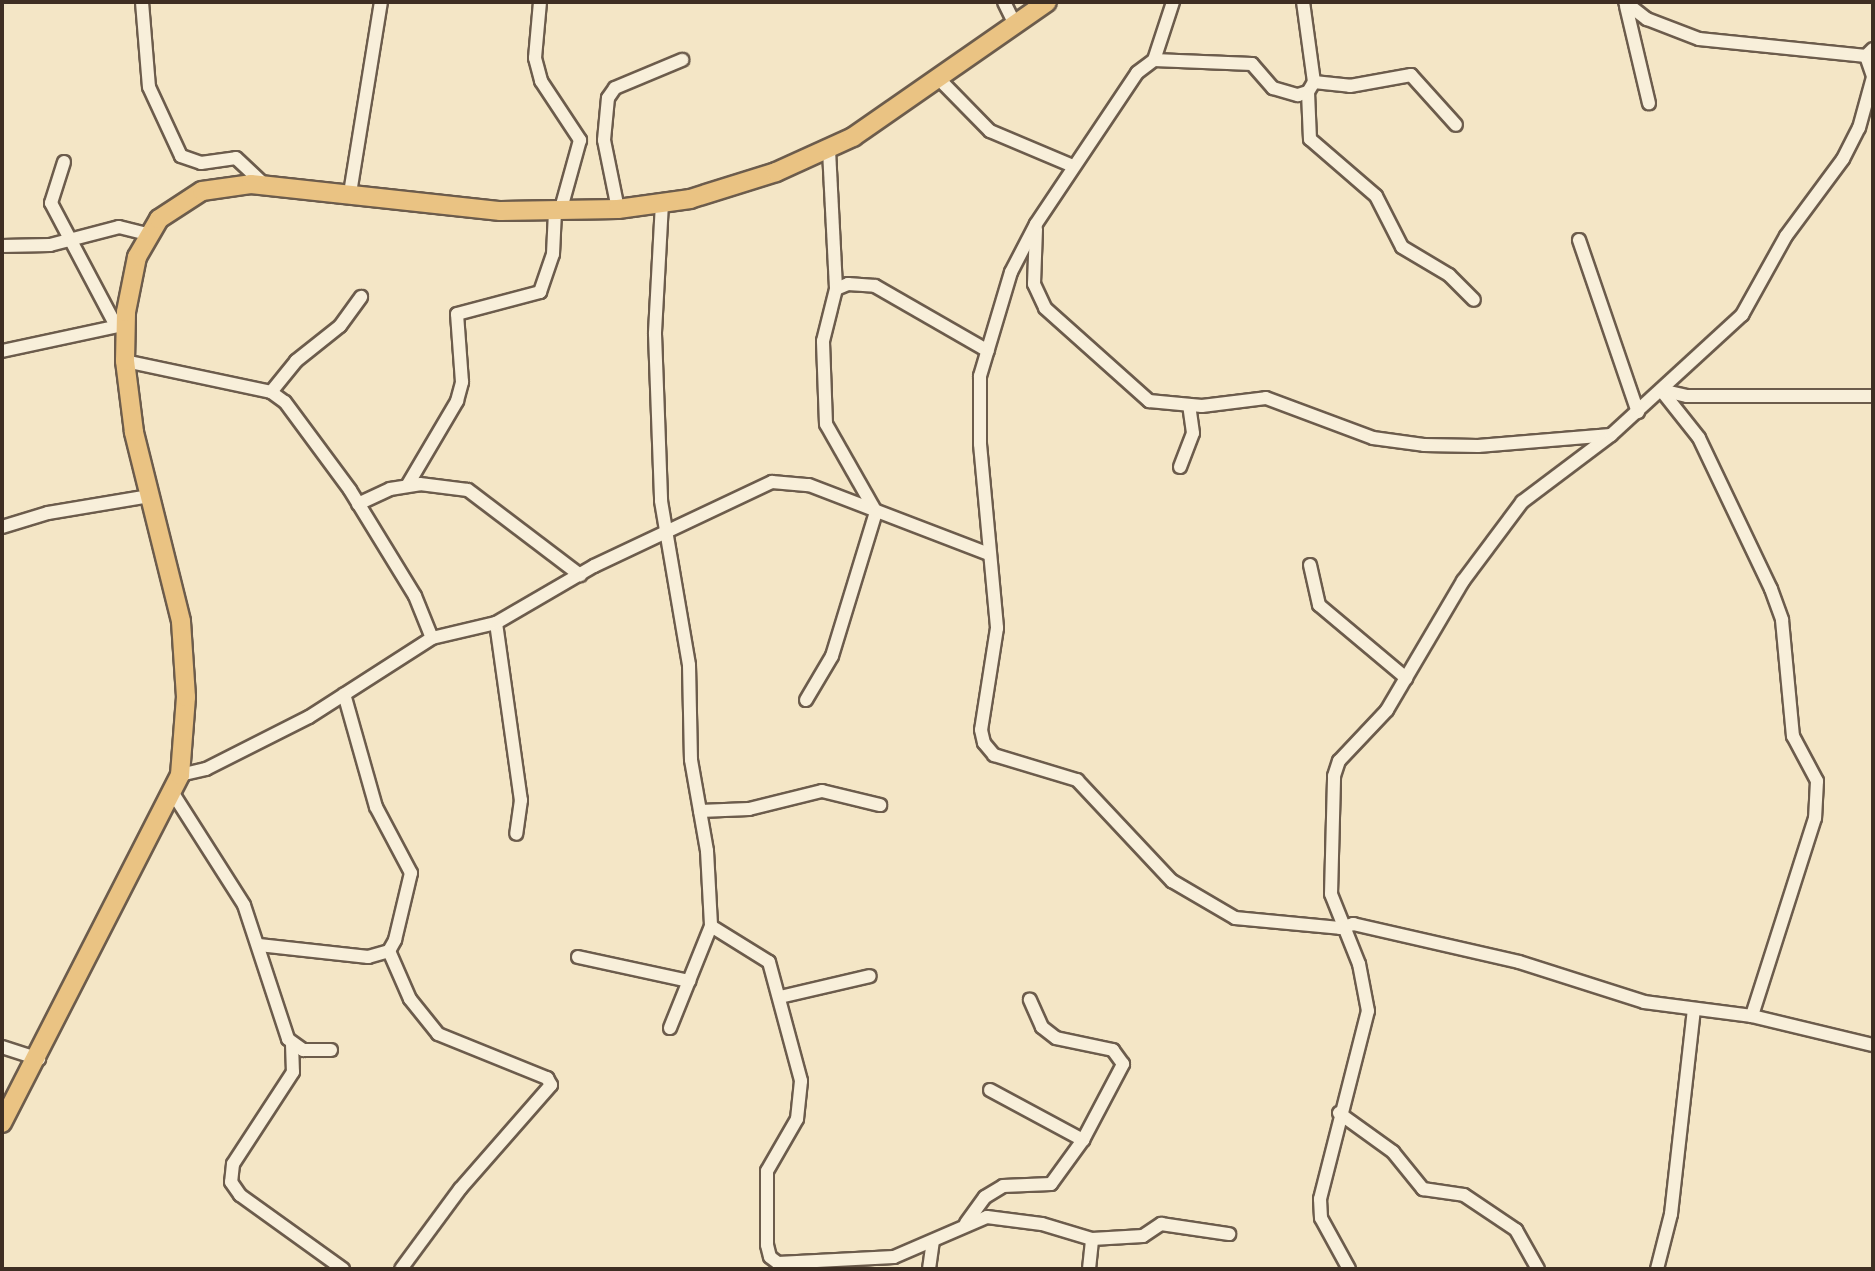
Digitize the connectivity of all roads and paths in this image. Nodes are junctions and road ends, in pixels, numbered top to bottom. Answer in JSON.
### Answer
{"nodes":[{"id":1,"x":142,"y":2,"type":"edge"},
{"id":2,"x":381,"y":2,"type":"edge"},
{"id":3,"x":540,"y":2,"type":"edge"},
{"id":4,"x":1004,"y":2,"type":"edge"},
{"id":5,"x":1047,"y":2,"type":"edge"},
{"id":6,"x":1173,"y":2,"type":"edge"},
{"id":7,"x":1303,"y":2,"type":"edge"},
{"id":8,"x":1625,"y":4,"type":"edge"},
{"id":9,"x":1015,"y":25,"type":"junction"},
{"id":10,"x":1870,"y":52,"type":"edge"},
{"id":11,"x":682,"y":60,"type":"dead end"},
{"id":12,"x":1154,"y":60,"type":"junction"},
{"id":13,"x":1873,"y":77,"type":"edge"},
{"id":14,"x":939,"y":79,"type":"junction"},
{"id":15,"x":1311,"y":87,"type":"junction"},
{"id":16,"x":1649,"y":103,"type":"dead end"},
{"id":17,"x":1456,"y":125,"type":"dead end"},
{"id":18,"x":829,"y":150,"type":"junction"},
{"id":19,"x":64,"y":162,"type":"dead end"},
{"id":20,"x":1073,"y":166,"type":"junction"},
{"id":21,"x":265,"y":185,"type":"junction"},
{"id":22,"x":350,"y":193,"type":"junction"},
{"id":23,"x":662,"y":203,"type":"junction"},
{"id":24,"x":618,"y":209,"type":"junction"},
{"id":25,"x":558,"y":212,"type":"junction"},
{"id":26,"x":1036,"y":224,"type":"junction"},
{"id":27,"x":147,"y":234,"type":"junction"},
{"id":28,"x":71,"y":239,"type":"junction"},
{"id":29,"x":1579,"y":240,"type":"dead end"},
{"id":30,"x":2,"y":246,"type":"edge"},
{"id":31,"x":836,"y":289,"type":"junction"},
{"id":32,"x":361,"y":297,"type":"dead end"},
{"id":33,"x":1474,"y":300,"type":"dead end"},
{"id":34,"x":121,"y":325,"type":"junction"},
{"id":35,"x":2,"y":351,"type":"edge"},
{"id":36,"x":988,"y":351,"type":"junction"},
{"id":37,"x":125,"y":361,"type":"junction"},
{"id":38,"x":1661,"y":390,"type":"junction"},
{"id":39,"x":271,"y":392,"type":"junction"},
{"id":40,"x":1873,"y":396,"type":"edge"},
{"id":41,"x":1189,"y":405,"type":"junction"},
{"id":42,"x":1638,"y":412,"type":"junction"},
{"id":43,"x":1611,"y":435,"type":"junction"},
{"id":44,"x":1180,"y":467,"type":"dead end"},
{"id":45,"x":407,"y":486,"type":"junction"},
{"id":46,"x":150,"y":496,"type":"junction"},
{"id":47,"x":358,"y":504,"type":"junction"},
{"id":48,"x":876,"y":512,"type":"junction"},
{"id":49,"x":2,"y":527,"type":"edge"},
{"id":50,"x":664,"y":537,"type":"junction"},
{"id":51,"x":989,"y":554,"type":"junction"},
{"id":52,"x":1310,"y":565,"type":"dead end"},
{"id":53,"x":580,"y":575,"type":"junction"},
{"id":54,"x":496,"y":623,"type":"junction"},
{"id":55,"x":432,"y":638,"type":"junction"},
{"id":56,"x":1406,"y":678,"type":"junction"},
{"id":57,"x":344,"y":694,"type":"junction"},
{"id":58,"x":806,"y":700,"type":"dead end"},
{"id":59,"x":180,"y":775,"type":"junction"},
{"id":60,"x":174,"y":795,"type":"junction"},
{"id":61,"x":880,"y":805,"type":"dead end"},
{"id":62,"x":700,"y":811,"type":"junction"},
{"id":63,"x":516,"y":834,"type":"dead end"},
{"id":64,"x":711,"y":926,"type":"junction"},
{"id":65,"x":1340,"y":928,"type":"junction"},
{"id":66,"x":259,"y":945,"type":"junction"},
{"id":67,"x":389,"y":951,"type":"junction"},
{"id":68,"x":578,"y":957,"type":"dead end"},
{"id":69,"x":870,"y":976,"type":"dead end"},
{"id":70,"x":689,"y":981,"type":"junction"},
{"id":71,"x":780,"y":997,"type":"junction"},
{"id":72,"x":1030,"y":1000,"type":"dead end"},
{"id":73,"x":1694,"y":1009,"type":"junction"},
{"id":74,"x":1752,"y":1016,"type":"junction"},
{"id":75,"x":670,"y":1028,"type":"dead end"},
{"id":76,"x":292,"y":1044,"type":"junction"},
{"id":77,"x":1873,"y":1045,"type":"edge"},
{"id":78,"x":2,"y":1047,"type":"edge"},
{"id":79,"x":331,"y":1050,"type":"dead end"},
{"id":80,"x":39,"y":1059,"type":"junction"},
{"id":81,"x":990,"y":1090,"type":"dead end"},
{"id":82,"x":1339,"y":1113,"type":"junction"},
{"id":83,"x":2,"y":1123,"type":"edge"},
{"id":84,"x":1083,"y":1140,"type":"junction"},
{"id":85,"x":966,"y":1223,"type":"junction"},
{"id":86,"x":1229,"y":1234,"type":"dead end"},
{"id":87,"x":1092,"y":1239,"type":"junction"},
{"id":88,"x":933,"y":1242,"type":"junction"},
{"id":89,"x":768,"y":1263,"type":"edge"},
{"id":90,"x":343,"y":1269,"type":"edge"},
{"id":91,"x":401,"y":1269,"type":"edge"},
{"id":92,"x":929,"y":1269,"type":"edge"},
{"id":93,"x":1089,"y":1269,"type":"edge"},
{"id":94,"x":1349,"y":1269,"type":"edge"},
{"id":95,"x":1538,"y":1269,"type":"edge"},
{"id":96,"x":1657,"y":1269,"type":"edge"}],
"edges":[{"from":1,"to":21,"type":"street"},
{"from":2,"to":22,"type":"street"},
{"from":3,"to":25,"type":"street"},
{"from":4,"to":9,"type":"street"},
{"from":5,"to":9,"type":"main road"},
{"from":6,"to":12,"type":"street"},
{"from":7,"to":15,"type":"street"},
{"from":8,"to":10,"type":"street"},
{"from":8,"to":16,"type":"street"},
{"from":9,"to":14,"type":"main road"},
{"from":10,"to":13,"type":"street"},
{"from":11,"to":24,"type":"street"},
{"from":12,"to":15,"type":"street"},
{"from":12,"to":20,"type":"street"},
{"from":13,"to":38,"type":"street"},
{"from":14,"to":18,"type":"main road"},
{"from":14,"to":20,"type":"street"},
{"from":15,"to":17,"type":"street"},
{"from":15,"to":33,"type":"street"},
{"from":18,"to":23,"type":"main road"},
{"from":18,"to":31,"type":"street"},
{"from":19,"to":28,"type":"street"},
{"from":20,"to":26,"type":"street"},
{"from":21,"to":22,"type":"main road"},
{"from":21,"to":27,"type":"main road"},
{"from":22,"to":25,"type":"main road"},
{"from":23,"to":24,"type":"main road"},
{"from":23,"to":50,"type":"street"},
{"from":24,"to":25,"type":"main road"},
{"from":25,"to":45,"type":"street"},
{"from":26,"to":36,"type":"street"},
{"from":26,"to":41,"type":"street"},
{"from":27,"to":28,"type":"street"},
{"from":27,"to":34,"type":"main road"},
{"from":28,"to":30,"type":"street"},
{"from":28,"to":34,"type":"street"},
{"from":29,"to":42,"type":"street"},
{"from":31,"to":36,"type":"street"},
{"from":31,"to":48,"type":"street"},
{"from":32,"to":39,"type":"street"},
{"from":34,"to":35,"type":"street"},
{"from":34,"to":37,"type":"main road"},
{"from":36,"to":51,"type":"street"},
{"from":37,"to":39,"type":"street"},
{"from":37,"to":46,"type":"main road"},
{"from":38,"to":40,"type":"street"},
{"from":38,"to":42,"type":"street"},
{"from":38,"to":74,"type":"street"},
{"from":39,"to":47,"type":"street"},
{"from":41,"to":43,"type":"street"},
{"from":41,"to":44,"type":"street"},
{"from":42,"to":43,"type":"street"},
{"from":43,"to":56,"type":"street"},
{"from":45,"to":47,"type":"street"},
{"from":45,"to":53,"type":"street"},
{"from":46,"to":49,"type":"street"},
{"from":46,"to":59,"type":"main road"},
{"from":47,"to":55,"type":"street"},
{"from":48,"to":50,"type":"street"},
{"from":48,"to":51,"type":"street"},
{"from":48,"to":58,"type":"street"},
{"from":50,"to":53,"type":"street"},
{"from":50,"to":62,"type":"street"},
{"from":51,"to":65,"type":"street"},
{"from":52,"to":56,"type":"street"},
{"from":53,"to":54,"type":"street"},
{"from":54,"to":55,"type":"street"},
{"from":54,"to":63,"type":"street"},
{"from":55,"to":57,"type":"street"},
{"from":56,"to":65,"type":"street"},
{"from":57,"to":59,"type":"street"},
{"from":57,"to":67,"type":"street"},
{"from":59,"to":60,"type":"main road"},
{"from":60,"to":66,"type":"street"},
{"from":60,"to":80,"type":"main road"},
{"from":61,"to":62,"type":"street"},
{"from":62,"to":64,"type":"street"},
{"from":64,"to":70,"type":"street"},
{"from":64,"to":71,"type":"street"},
{"from":65,"to":73,"type":"street"},
{"from":65,"to":82,"type":"street"},
{"from":66,"to":67,"type":"street"},
{"from":66,"to":76,"type":"street"},
{"from":67,"to":91,"type":"street"},
{"from":68,"to":70,"type":"street"},
{"from":69,"to":71,"type":"street"},
{"from":70,"to":75,"type":"street"},
{"from":71,"to":89,"type":"street"},
{"from":72,"to":84,"type":"street"},
{"from":73,"to":74,"type":"street"},
{"from":73,"to":96,"type":"street"},
{"from":74,"to":77,"type":"street"},
{"from":76,"to":79,"type":"street"},
{"from":76,"to":90,"type":"street"},
{"from":78,"to":80,"type":"street"},
{"from":80,"to":83,"type":"main road"},
{"from":81,"to":84,"type":"street"},
{"from":82,"to":94,"type":"street"},
{"from":82,"to":95,"type":"street"},
{"from":84,"to":85,"type":"street"},
{"from":85,"to":87,"type":"street"},
{"from":85,"to":88,"type":"street"},
{"from":86,"to":87,"type":"street"},
{"from":87,"to":93,"type":"street"},
{"from":88,"to":89,"type":"street"},
{"from":88,"to":92,"type":"street"}]}
